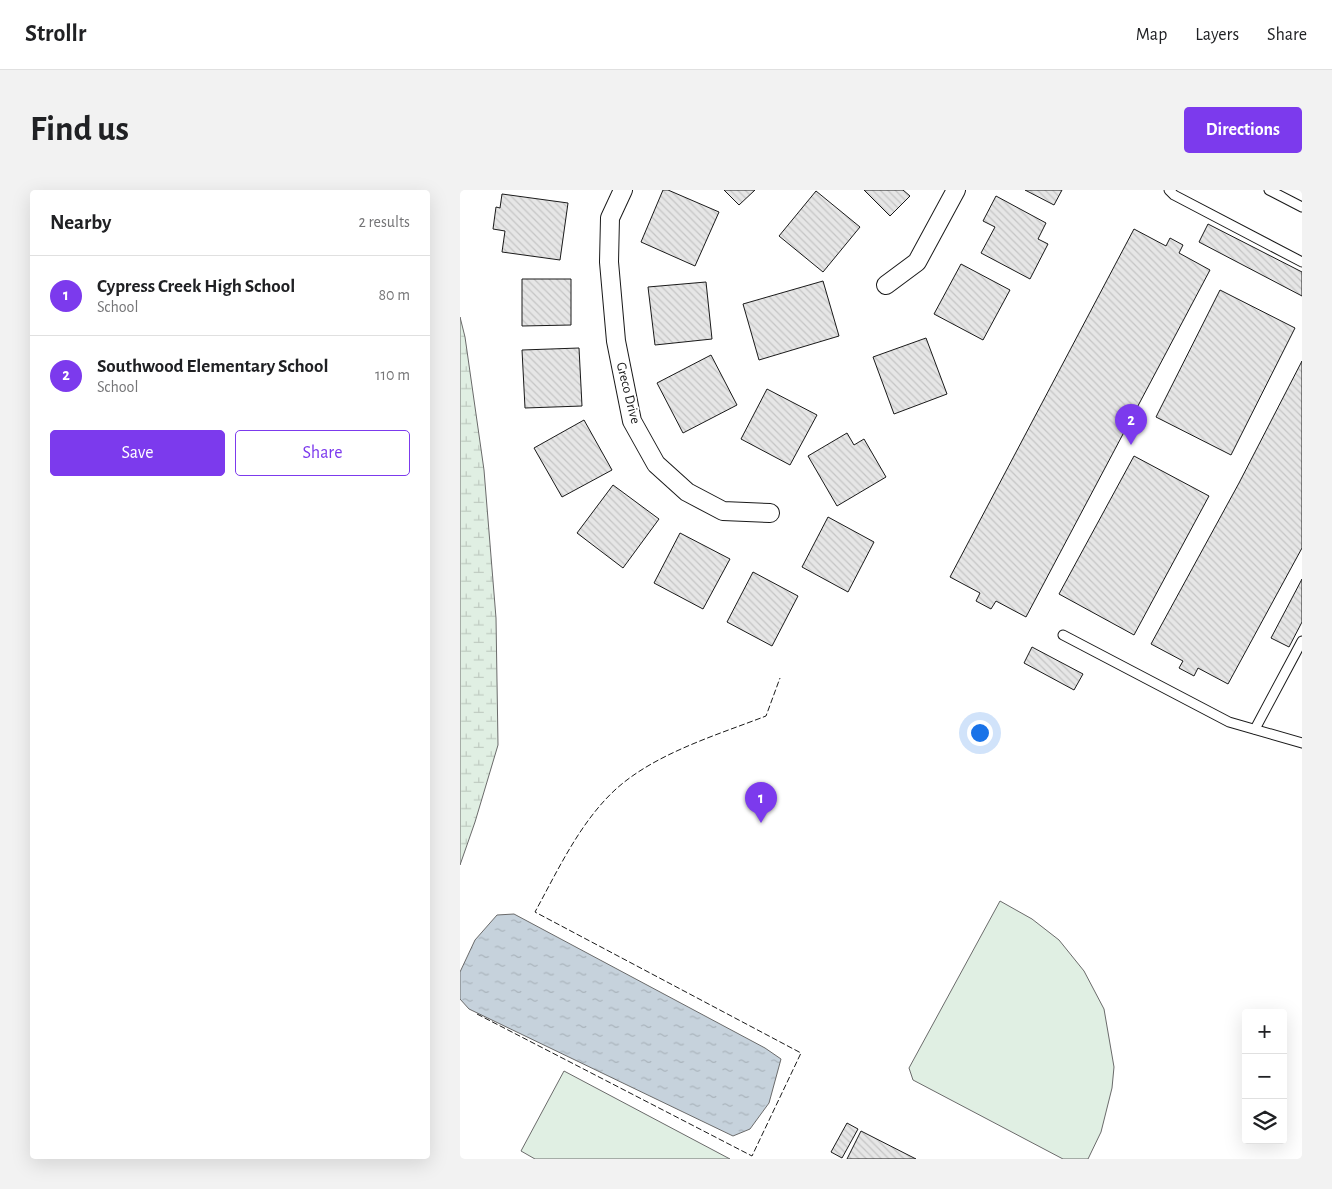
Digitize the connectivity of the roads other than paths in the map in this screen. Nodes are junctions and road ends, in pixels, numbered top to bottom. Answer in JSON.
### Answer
{"nodes":[{"id":1,"x":623,"y":190,"type":"edge"},
{"id":2,"x":956,"y":190,"type":"edge"},
{"id":3,"x":1169,"y":190,"type":"edge"},
{"id":4,"x":1270,"y":190,"type":"edge"},
{"id":5,"x":1302,"y":207,"type":"edge"},
{"id":6,"x":1302,"y":262,"type":"edge"},
{"id":7,"x":886,"y":285,"type":"dead end"},
{"id":8,"x":770,"y":513,"type":"dead end"},
{"id":9,"x":1063,"y":636,"type":"dead end"},
{"id":10,"x":1302,"y":641,"type":"edge"},
{"id":11,"x":1255,"y":730,"type":"junction"},
{"id":12,"x":1302,"y":742,"type":"edge"}],
"edges":[{"from":1,"to":8,"type":"street","name":"Greco Drive"},
{"from":2,"to":7,"type":"street"},
{"from":3,"to":6,"type":"lane"},
{"from":4,"to":5,"type":"lane"},
{"from":9,"to":11,"type":"lane"},
{"from":10,"to":11,"type":"lane"},
{"from":11,"to":12,"type":"lane"}]}
